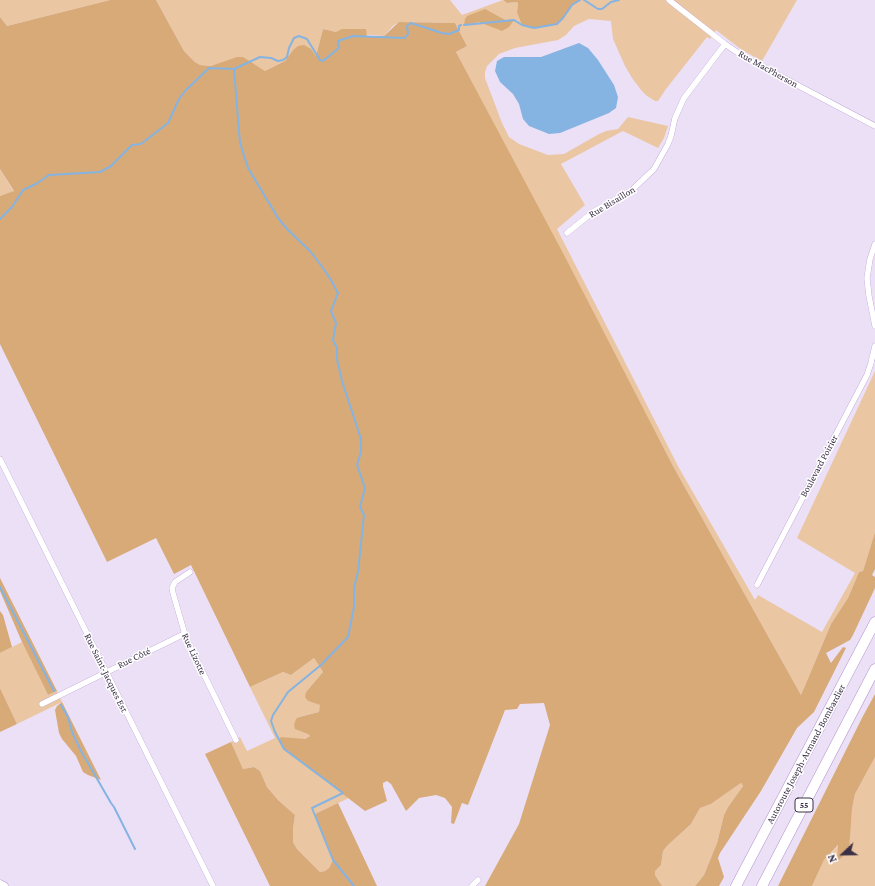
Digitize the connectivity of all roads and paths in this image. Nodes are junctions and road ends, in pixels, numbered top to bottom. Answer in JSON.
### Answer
{"nodes":[{"id":1,"x":669,"y":0,"type":"edge"},
{"id":2,"x":725,"y":44,"type":"junction"},
{"id":3,"x":875,"y":126,"type":"edge"},
{"id":4,"x":567,"y":233,"type":"dead end"},
{"id":5,"x":875,"y":244,"type":"edge"},
{"id":6,"x":875,"y":326,"type":"edge"},
{"id":7,"x":875,"y":346,"type":"edge"},
{"id":8,"x":0,"y":459,"type":"edge"},
{"id":9,"x":190,"y":572,"type":"dead end"},
{"id":10,"x":757,"y":584,"type":"dead end"},
{"id":11,"x":875,"y":622,"type":"edge"},
{"id":12,"x":184,"y":634,"type":"junction"},
{"id":13,"x":875,"y":669,"type":"edge"},
{"id":14,"x":106,"y":672,"type":"junction"},
{"id":15,"x":42,"y":704,"type":"dead end"},
{"id":16,"x":236,"y":740,"type":"dead end"},
{"id":17,"x":478,"y":880,"type":"dead end"},
{"id":18,"x":0,"y":884,"type":"edge"},
{"id":19,"x":4,"y":886,"type":"edge"},
{"id":20,"x":213,"y":886,"type":"edge"},
{"id":21,"x":472,"y":886,"type":"edge"},
{"id":22,"x":735,"y":886,"type":"edge"},
{"id":23,"x":762,"y":886,"type":"edge"}],
"edges":[{"from":1,"to":2,"type":"street","name":"Rue MacPherson"},
{"from":2,"to":3,"type":"street","name":"Rue MacPherson"},
{"from":2,"to":4,"type":"street","name":"Rue Bisaillon"},
{"from":5,"to":6,"type":"street"},
{"from":7,"to":10,"type":"street","name":"Boulevard Poirier"},
{"from":8,"to":14,"type":"street","name":"Rue Saint-Jacques Est"},
{"from":9,"to":12,"type":"street","name":"Rue Lizotte"},
{"from":11,"to":22,"type":"highway","name":"Autoroute Joseph-Armand-Bombardier","number":"55"},
{"from":12,"to":14,"type":"street","name":"Rue Côté"},
{"from":12,"to":16,"type":"street","name":"Rue Lizotte"},
{"from":13,"to":23,"type":"highway","number":"55"},
{"from":14,"to":15,"type":"street","name":"Rue Côté"},
{"from":14,"to":20,"type":"street","name":"Rue Saint-Jacques Est"},
{"from":17,"to":21,"type":"street"},
{"from":18,"to":19,"type":"main road"}]}
